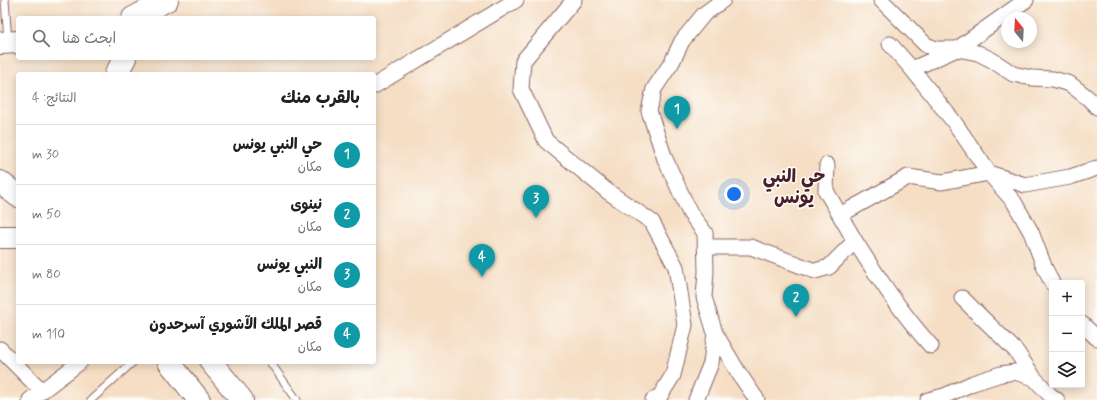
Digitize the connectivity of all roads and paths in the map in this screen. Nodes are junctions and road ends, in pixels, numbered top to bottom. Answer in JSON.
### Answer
{"nodes":[{"id":1,"x":5,"y":0,"type":"edge"},
{"id":2,"x":168,"y":0,"type":"edge"},
{"id":3,"x":175,"y":0,"type":"edge"},
{"id":4,"x":516,"y":0,"type":"edge"},
{"id":5,"x":574,"y":0,"type":"edge"},
{"id":6,"x":723,"y":0,"type":"edge"},
{"id":7,"x":881,"y":0,"type":"edge"},
{"id":8,"x":1026,"y":0,"type":"edge"},
{"id":9,"x":138,"y":16,"type":"edge"},
{"id":10,"x":161,"y":16,"type":"edge"},
{"id":11,"x":9,"y":43,"type":"edge"},
{"id":12,"x":890,"y":44,"type":"dead end"},
{"id":13,"x":957,"y":49,"type":"junction"},
{"id":14,"x":124,"y":60,"type":"edge"},
{"id":15,"x":912,"y":69,"type":"junction"},
{"id":16,"x":117,"y":72,"type":"edge"},
{"id":17,"x":376,"y":85,"type":"edge"},
{"id":18,"x":1097,"y":107,"type":"edge"},
{"id":19,"x":827,"y":165,"type":"dead end"},
{"id":20,"x":1097,"y":168,"type":"edge"},
{"id":21,"x":989,"y":173,"type":"junction"},
{"id":22,"x":0,"y":182,"type":"edge"},
{"id":23,"x":16,"y":194,"type":"edge"},
{"id":24,"x":840,"y":215,"type":"junction"},
{"id":25,"x":0,"y":237,"type":"edge"},
{"id":26,"x":16,"y":237,"type":"edge"},
{"id":27,"x":855,"y":241,"type":"junction"},
{"id":28,"x":705,"y":247,"type":"junction"},
{"id":29,"x":1051,"y":280,"type":"edge"},
{"id":30,"x":962,"y":298,"type":"dead end"},
{"id":31,"x":1085,"y":327,"type":"edge"},
{"id":32,"x":715,"y":333,"type":"junction"},
{"id":33,"x":1097,"y":338,"type":"edge"},
{"id":34,"x":931,"y":346,"type":"dead end"},
{"id":35,"x":0,"y":349,"type":"edge"},
{"id":36,"x":77,"y":364,"type":"edge"},
{"id":37,"x":131,"y":364,"type":"edge"},
{"id":38,"x":171,"y":364,"type":"edge"},
{"id":39,"x":213,"y":364,"type":"edge"},
{"id":40,"x":271,"y":364,"type":"edge"},
{"id":41,"x":1034,"y":378,"type":"junction"},
{"id":42,"x":36,"y":395,"type":"edge"},
{"id":43,"x":91,"y":400,"type":"edge"},
{"id":44,"x":199,"y":400,"type":"edge"},
{"id":45,"x":242,"y":400,"type":"edge"},
{"id":46,"x":297,"y":400,"type":"edge"},
{"id":47,"x":653,"y":400,"type":"edge"},
{"id":48,"x":696,"y":400,"type":"edge"},
{"id":49,"x":757,"y":400,"type":"edge"},
{"id":50,"x":928,"y":400,"type":"edge"},
{"id":51,"x":1057,"y":400,"type":"edge"}],
"edges":[{"from":1,"to":11,"type":"lane"},
{"from":2,"to":9,"type":"main road"},
{"from":3,"to":10,"type":"main road"},
{"from":4,"to":17,"type":"street"},
{"from":5,"to":47,"type":"street"},
{"from":6,"to":28,"type":"street"},
{"from":7,"to":13,"type":"street"},
{"from":8,"to":13,"type":"street"},
{"from":12,"to":15,"type":"street"},
{"from":13,"to":15,"type":"street"},
{"from":13,"to":18,"type":"street"},
{"from":14,"to":16,"type":"main road"},
{"from":15,"to":21,"type":"street"},
{"from":19,"to":24,"type":"street"},
{"from":20,"to":21,"type":"street"},
{"from":21,"to":24,"type":"street"},
{"from":21,"to":29,"type":"street"},
{"from":22,"to":23,"type":"main road"},
{"from":24,"to":27,"type":"street"},
{"from":25,"to":26,"type":"main road"},
{"from":27,"to":28,"type":"street"},
{"from":27,"to":34,"type":"street"},
{"from":28,"to":32,"type":"street"},
{"from":30,"to":41,"type":"street"},
{"from":31,"to":33,"type":"street"},
{"from":32,"to":48,"type":"street"},
{"from":32,"to":49,"type":"street"},
{"from":35,"to":42,"type":"street"},
{"from":36,"to":42,"type":"street"},
{"from":37,"to":43,"type":"lane"},
{"from":38,"to":44,"type":"main road"},
{"from":39,"to":45,"type":"main road"},
{"from":40,"to":46,"type":"lane"},
{"from":41,"to":50,"type":"street"},
{"from":41,"to":51,"type":"street"}]}
